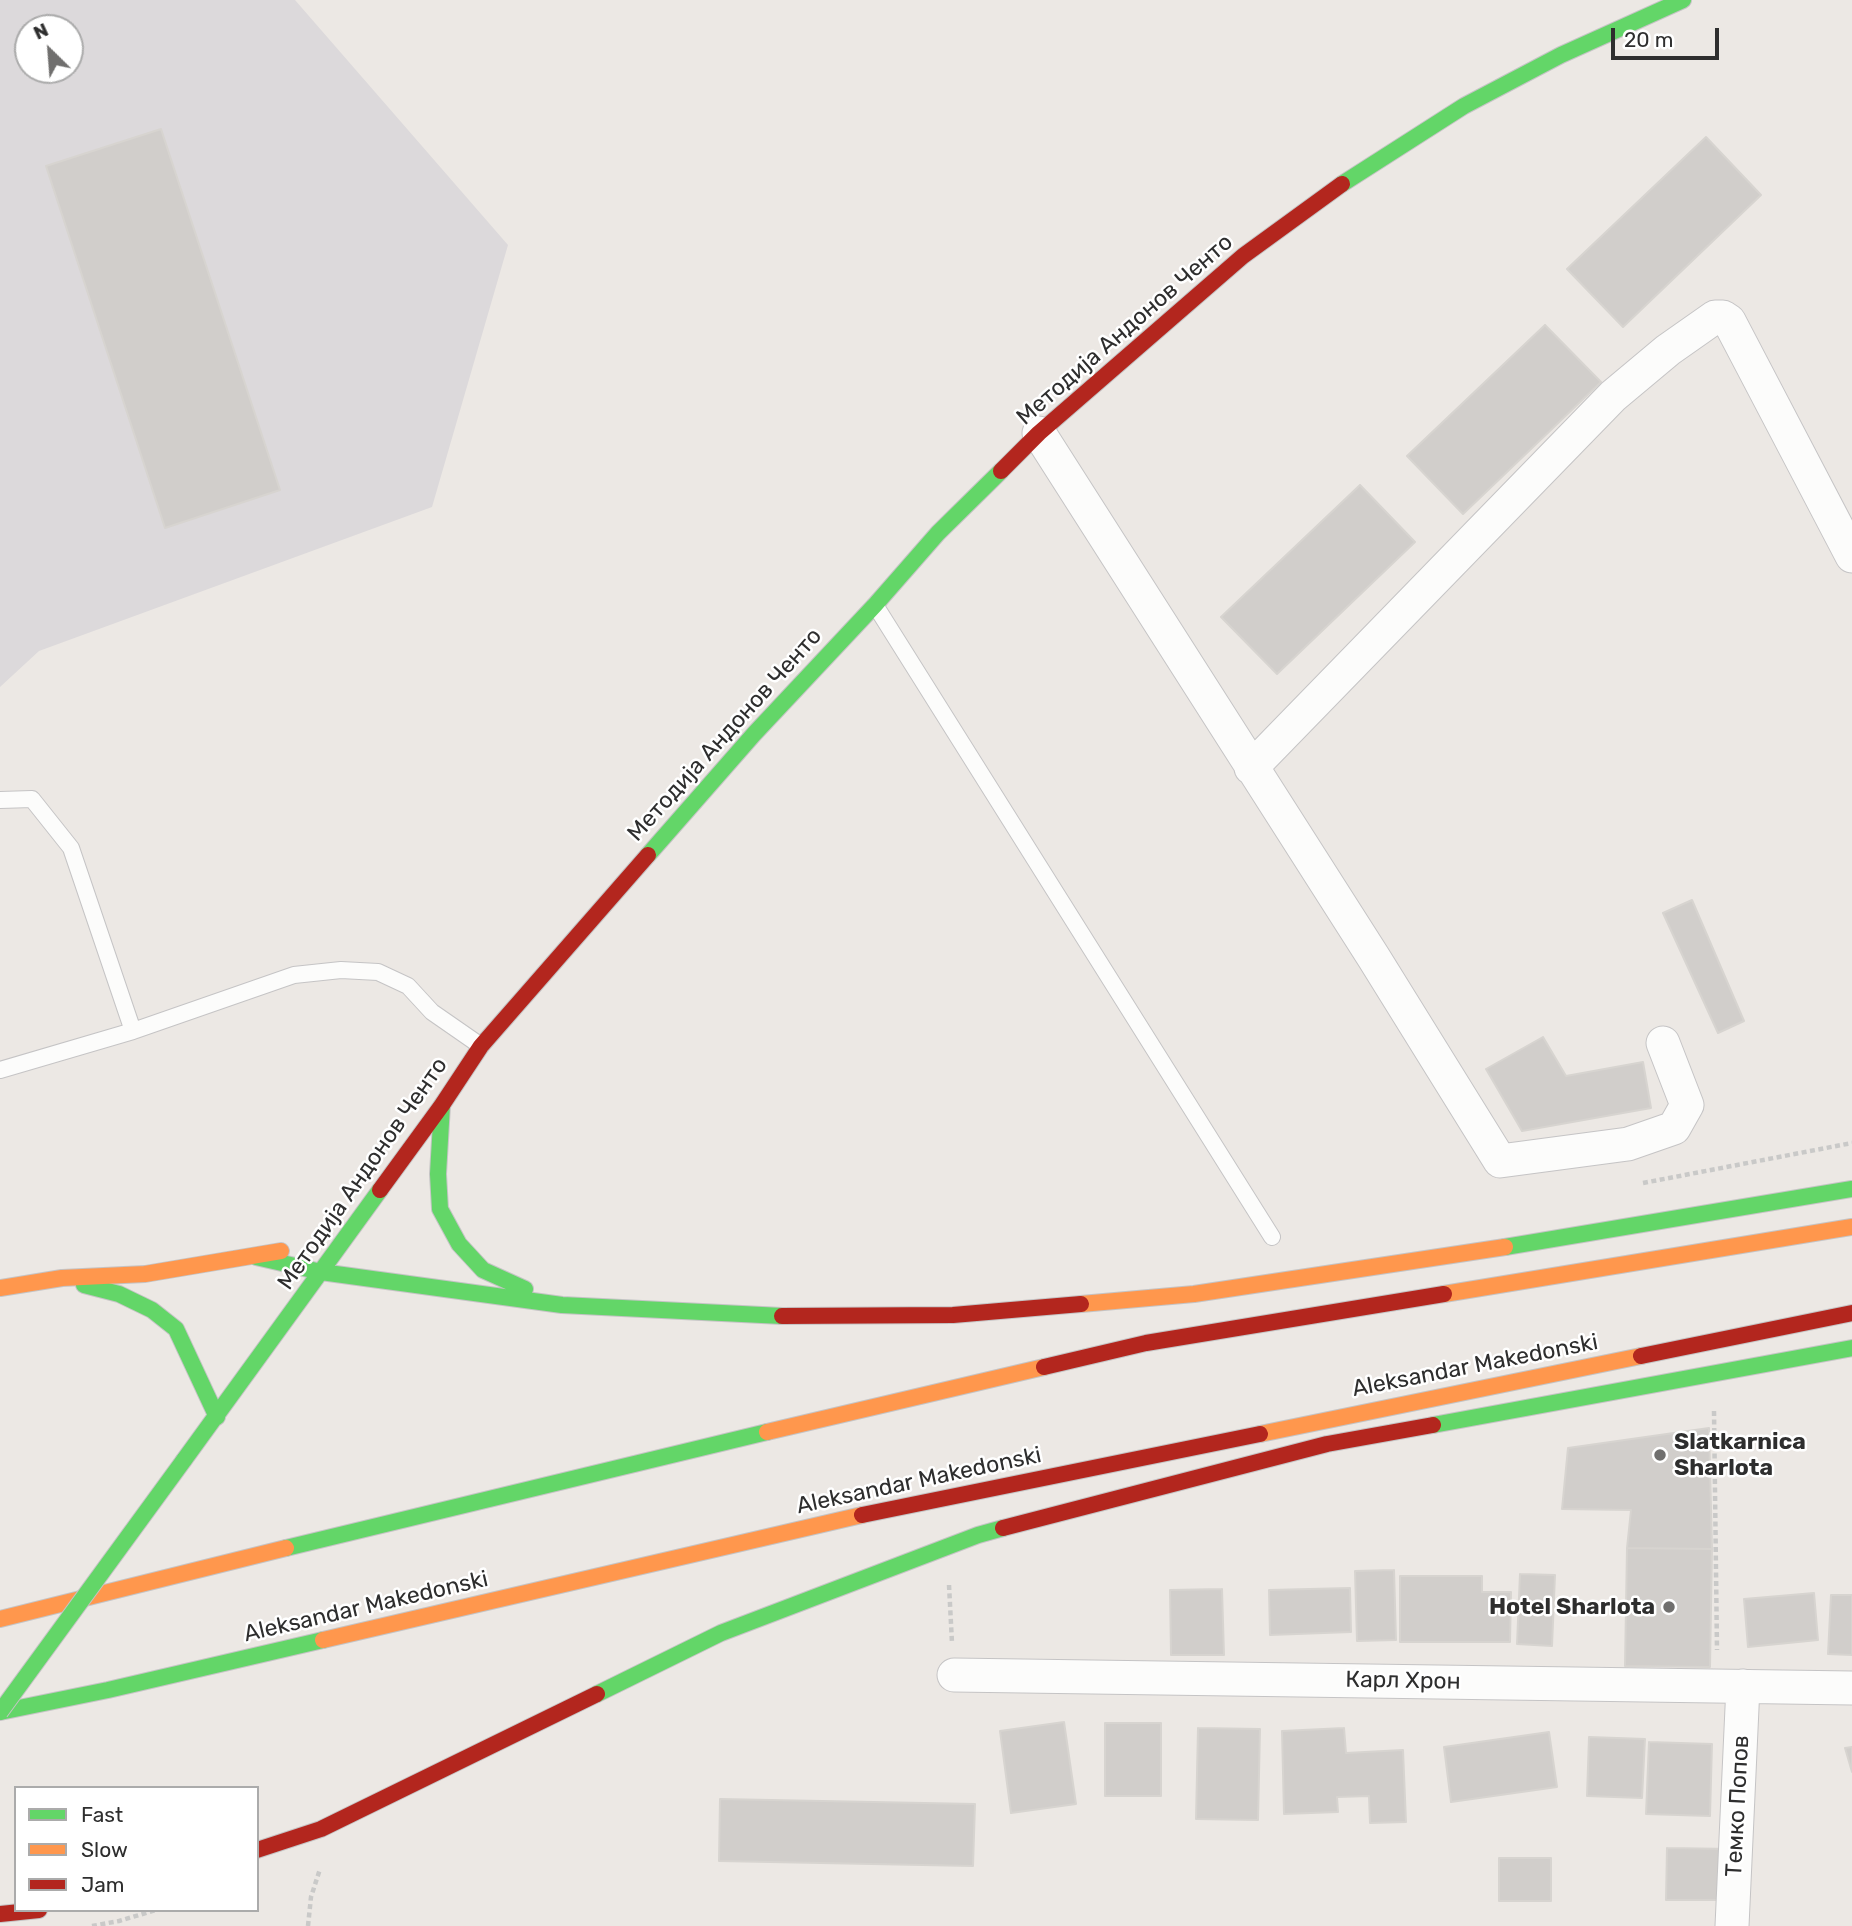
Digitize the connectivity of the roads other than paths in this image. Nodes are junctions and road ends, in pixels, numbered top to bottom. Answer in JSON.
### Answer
{"nodes":[{"id":1,"x":1684,"y":0,"type":"edge"},
{"id":2,"x":1039,"y":433,"type":"junction"},
{"id":3,"x":1852,"y":556,"type":"edge"},
{"id":4,"x":876,"y":605,"type":"junction"},
{"id":5,"x":1251,"y":768,"type":"junction"},
{"id":6,"x":0,"y":800,"type":"edge"},
{"id":7,"x":132,"y":1031,"type":"junction"},
{"id":8,"x":1663,"y":1044,"type":"dead end"},
{"id":9,"x":481,"y":1046,"type":"junction"},
{"id":10,"x":0,"y":1070,"type":"edge"},
{"id":11,"x":442,"y":1105,"type":"junction"},
{"id":12,"x":1852,"y":1189,"type":"edge"},
{"id":13,"x":370,"y":1201,"type":"junction"},
{"id":14,"x":1852,"y":1227,"type":"edge"},
{"id":15,"x":328,"y":1234,"type":"dead end"},
{"id":16,"x":1272,"y":1237,"type":"dead end"},
{"id":17,"x":299,"y":1246,"type":"dead end"},
{"id":18,"x":256,"y":1257,"type":"junction"},
{"id":19,"x":321,"y":1272,"type":"junction"},
{"id":20,"x":62,"y":1278,"type":"junction"},
{"id":21,"x":0,"y":1288,"type":"edge"},
{"id":22,"x":562,"y":1305,"type":"junction"},
{"id":23,"x":1852,"y":1313,"type":"edge"},
{"id":24,"x":1852,"y":1348,"type":"edge"},
{"id":25,"x":217,"y":1417,"type":"junction"},
{"id":26,"x":0,"y":1619,"type":"edge"},
{"id":27,"x":954,"y":1675,"type":"road end"},
{"id":28,"x":1730,"y":1686,"type":"junction"},
{"id":29,"x":1852,"y":1688,"type":"edge"},
{"id":30,"x":0,"y":1712,"type":"edge"},
{"id":31,"x":259,"y":1849,"type":"edge"},
{"id":32,"x":20,"y":1912,"type":"edge"},
{"id":33,"x":0,"y":1914,"type":"edge"},
{"id":34,"x":1732,"y":1926,"type":"edge"}],
"edges":[{"from":1,"to":2,"type":"street","name":"Методија Андонов Ченто"},
{"from":2,"to":4,"type":"street","name":"Методија Андонов Ченто"},
{"from":2,"to":5,"type":"street"},
{"from":3,"to":5,"type":"street"},
{"from":4,"to":9,"type":"street","name":"Методија Андонов Ченто"},
{"from":4,"to":16,"type":"lane"},
{"from":5,"to":8,"type":"street"},
{"from":6,"to":7,"type":"lane"},
{"from":7,"to":9,"type":"lane"},
{"from":7,"to":10,"type":"lane"},
{"from":9,"to":11,"type":"street","name":"Методија Андонов Ченто"},
{"from":11,"to":13,"type":"street","name":"Методија Андонов Ченто"},
{"from":11,"to":22,"type":"street"},
{"from":12,"to":22,"type":"street"},
{"from":13,"to":15,"type":"street"},
{"from":13,"to":19,"type":"street","name":"Методија Андонов Ченто"},
{"from":14,"to":26,"type":"street"},
{"from":17,"to":18,"type":"street"},
{"from":18,"to":19,"type":"street"},
{"from":18,"to":20,"type":"street"},
{"from":19,"to":22,"type":"street"},
{"from":19,"to":25,"type":"street","name":"Методија Андонов Ченто"},
{"from":20,"to":21,"type":"street"},
{"from":20,"to":25,"type":"street"},
{"from":23,"to":30,"type":"street","name":"Aleksandar Makedonski"},
{"from":24,"to":31,"type":"street"},
{"from":25,"to":30,"type":"street","name":"Методија Андонов Ченто","bridge":true},
{"from":27,"to":28,"type":"street","name":"Карл Хрон"},
{"from":28,"to":29,"type":"street","name":"Карл Хрон"},
{"from":28,"to":34,"type":"street","name":"Темко Попов"},
{"from":32,"to":33,"type":"street"}]}
